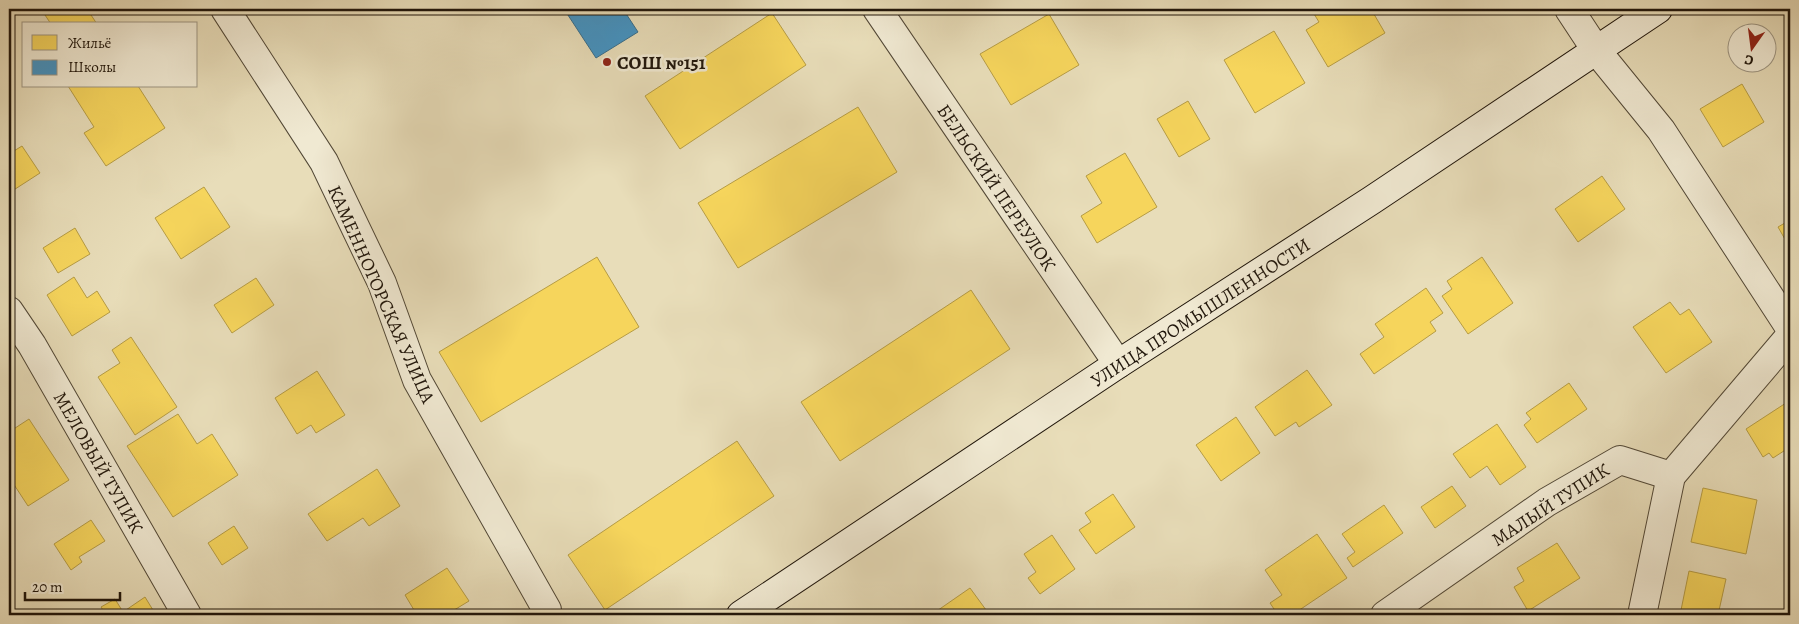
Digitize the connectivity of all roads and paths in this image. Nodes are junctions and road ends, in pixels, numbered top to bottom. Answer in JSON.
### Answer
{"nodes":[{"id":1,"x":225,"y":9,"type":"edge"},
{"id":2,"x":877,"y":9,"type":"edge"},
{"id":3,"x":1570,"y":9,"type":"edge"},
{"id":4,"x":1658,"y":9,"type":"edge"},
{"id":5,"x":1596,"y":50,"type":"junction"},
{"id":6,"x":9,"y":311,"type":"edge"},
{"id":7,"x":1790,"y":328,"type":"edge"},
{"id":8,"x":1790,"y":336,"type":"edge"},
{"id":9,"x":1118,"y":364,"type":"junction"},
{"id":10,"x":1671,"y":476,"type":"junction"},
{"id":11,"x":547,"y":610,"type":"dead end"},
{"id":12,"x":187,"y":615,"type":"edge"},
{"id":13,"x":741,"y":615,"type":"edge"},
{"id":14,"x":1385,"y":615,"type":"edge"},
{"id":15,"x":1642,"y":615,"type":"edge"}],
"edges":[{"from":1,"to":11,"type":"street","name":"КАМЕННОГОРСКАЯ УЛИЦА"},
{"from":2,"to":9,"type":"street","name":"БЕЛЬСКИЙ ПЕРЕУЛОК"},
{"from":3,"to":5,"type":"street"},
{"from":4,"to":5,"type":"street","name":"УЛИЦА ПРОМЫШЛЕННОСТИ"},
{"from":5,"to":7,"type":"street"},
{"from":5,"to":9,"type":"street","name":"УЛИЦА ПРОМЫШЛЕННОСТИ"},
{"from":6,"to":12,"type":"street","name":"МЕЛОВЫЙ ТУПИК"},
{"from":8,"to":10,"type":"street"},
{"from":9,"to":13,"type":"street","name":"УЛИЦА ПРОМЫШЛЕННОСТИ"},
{"from":10,"to":14,"type":"street","name":"МАЛЫЙ ТУПИК"},
{"from":10,"to":15,"type":"street"}]}
